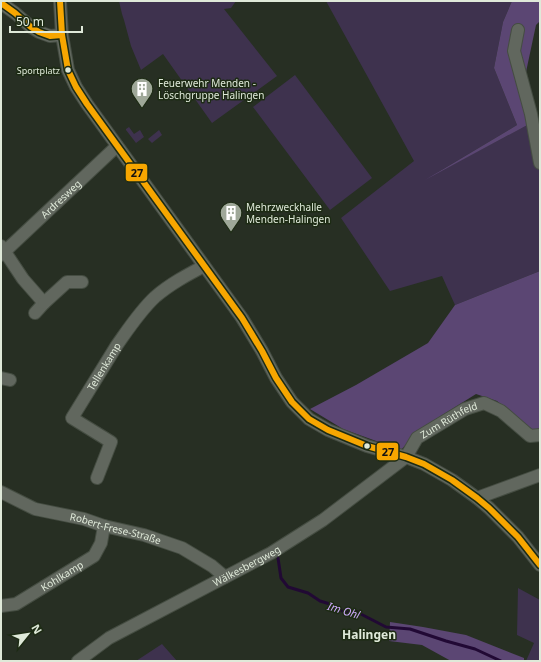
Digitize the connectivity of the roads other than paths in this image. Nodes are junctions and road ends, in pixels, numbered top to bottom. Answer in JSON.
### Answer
{"nodes":[{"id":1,"x":60,"y":1,"type":"edge"},
{"id":2,"x":1,"y":3,"type":"edge"},
{"id":3,"x":518,"y":30,"type":"dead end"},
{"id":4,"x":62,"y":35,"type":"junction"},
{"id":5,"x":117,"y":146,"type":"junction"},
{"id":6,"x":540,"y":163,"type":"edge"},
{"id":7,"x":2,"y":251,"type":"edge"},
{"id":8,"x":204,"y":266,"type":"junction"},
{"id":9,"x":82,"y":282,"type":"dead end"},
{"id":10,"x":44,"y":303,"type":"junction"},
{"id":11,"x":35,"y":313,"type":"dead end"},
{"id":12,"x":540,"y":435,"type":"edge"},
{"id":13,"x":406,"y":458,"type":"junction"},
{"id":14,"x":540,"y":475,"type":"edge"},
{"id":15,"x":97,"y":478,"type":"dead end"},
{"id":16,"x":1,"y":492,"type":"edge"},
{"id":17,"x":477,"y":498,"type":"junction"},
{"id":18,"x":104,"y":526,"type":"junction"},
{"id":19,"x":540,"y":565,"type":"edge"},
{"id":20,"x":225,"y":577,"type":"junction"},
{"id":21,"x":1,"y":606,"type":"edge"},
{"id":22,"x":78,"y":661,"type":"edge"}],
"edges":[{"from":1,"to":4,"type":"street"},
{"from":2,"to":4,"type":"street"},
{"from":3,"to":6,"type":"street"},
{"from":4,"to":5,"type":"street"},
{"from":5,"to":7,"type":"street","name":"Ardresweg"},
{"from":5,"to":8,"type":"street"},
{"from":7,"to":10,"type":"street","name":"Ardresweg"},
{"from":8,"to":13,"type":"street"},
{"from":8,"to":15,"type":"street","name":"Tellenkamp"},
{"from":9,"to":10,"type":"street"},
{"from":10,"to":11,"type":"street"},
{"from":12,"to":13,"type":"street","name":"Zum Rüthfeld"},
{"from":13,"to":17,"type":"street"},
{"from":13,"to":20,"type":"street","name":"Wälkesbergweg"},
{"from":14,"to":17,"type":"street"},
{"from":16,"to":18,"type":"street","name":"Robert-Frese-Straße"},
{"from":17,"to":19,"type":"street"},
{"from":18,"to":20,"type":"street","name":"Robert-Frese-Straße"},
{"from":18,"to":21,"type":"street","name":"Kohlkamp"},
{"from":20,"to":22,"type":"street","name":"Wälkesbergweg"}]}
